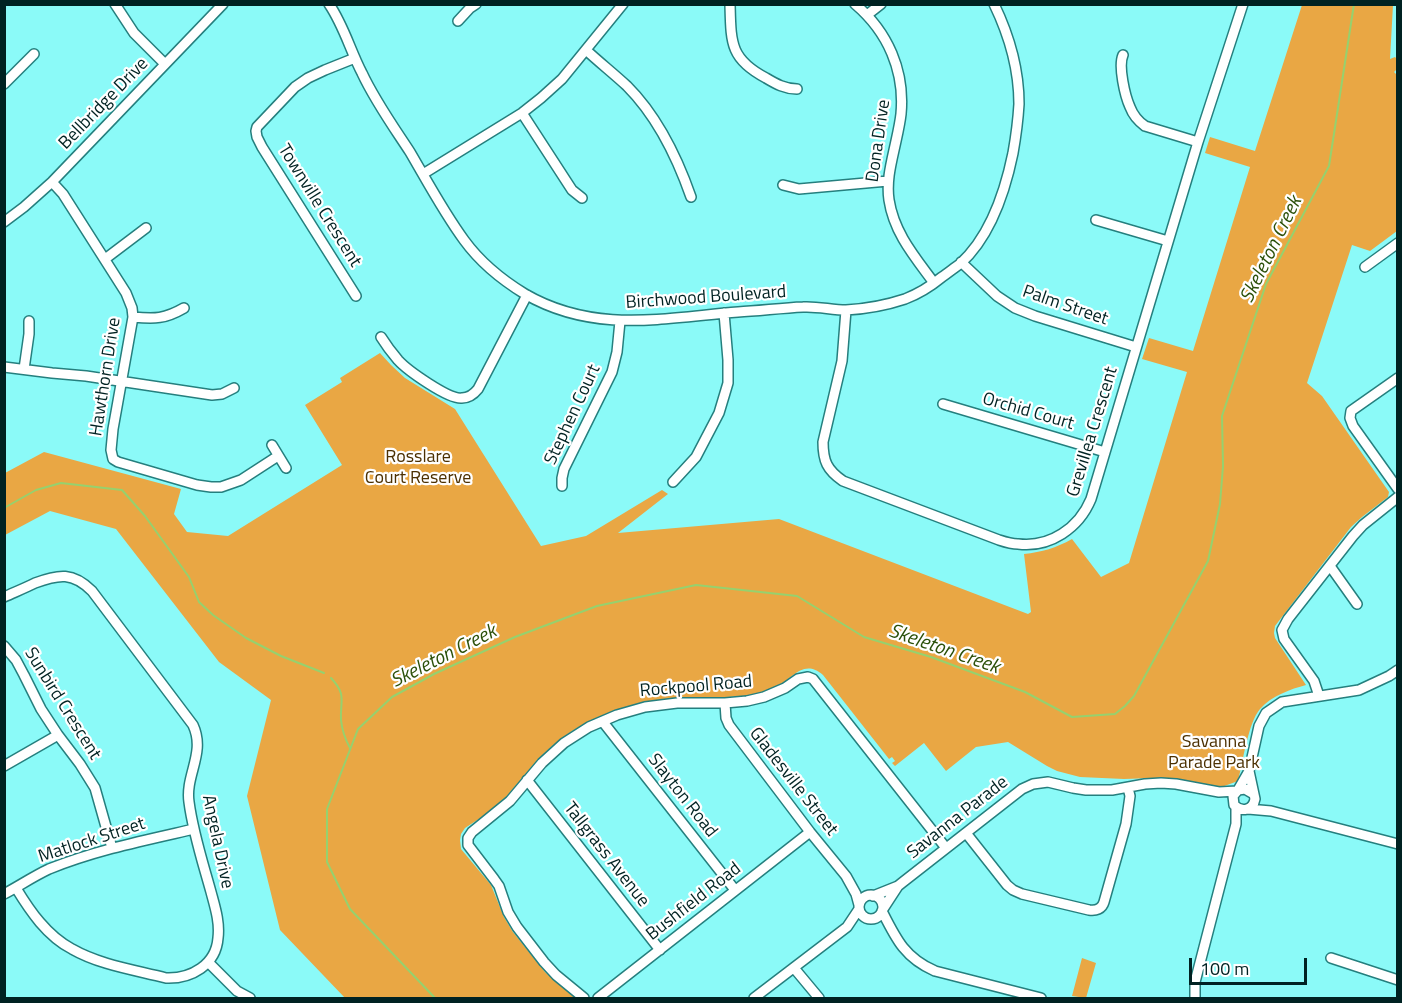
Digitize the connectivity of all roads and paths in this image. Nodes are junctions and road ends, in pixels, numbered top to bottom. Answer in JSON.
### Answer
{"nodes":[{"id":1,"x":115,"y":4,"type":"edge"},
{"id":2,"x":223,"y":4,"type":"edge"},
{"id":3,"x":329,"y":4,"type":"edge"},
{"id":4,"x":476,"y":4,"type":"edge"},
{"id":5,"x":623,"y":4,"type":"edge"},
{"id":6,"x":730,"y":4,"type":"edge"},
{"id":7,"x":855,"y":4,"type":"edge"},
{"id":8,"x":881,"y":4,"type":"edge"},
{"id":9,"x":994,"y":4,"type":"edge"},
{"id":10,"x":1243,"y":4,"type":"edge"},
{"id":11,"x":867,"y":15,"type":"junction"},
{"id":12,"x":459,"y":21,"type":"dead end"},
{"id":13,"x":586,"y":50,"type":"junction"},
{"id":14,"x":34,"y":54,"type":"dead end"},
{"id":15,"x":1123,"y":55,"type":"dead end"},
{"id":16,"x":355,"y":58,"type":"junction"},
{"id":17,"x":165,"y":64,"type":"junction"},
{"id":18,"x":4,"y":84,"type":"edge"},
{"id":19,"x":797,"y":89,"type":"dead end"},
{"id":20,"x":522,"y":113,"type":"junction"},
{"id":21,"x":1198,"y":142,"type":"junction"},
{"id":22,"x":423,"y":174,"type":"junction"},
{"id":23,"x":888,"y":181,"type":"junction"},
{"id":24,"x":52,"y":182,"type":"junction"},
{"id":25,"x":783,"y":185,"type":"dead end"},
{"id":26,"x":691,"y":197,"type":"dead end"},
{"id":27,"x":582,"y":198,"type":"dead end"},
{"id":28,"x":1096,"y":220,"type":"dead end"},
{"id":29,"x":4,"y":222,"type":"edge"},
{"id":30,"x":146,"y":228,"type":"dead end"},
{"id":31,"x":1168,"y":241,"type":"junction"},
{"id":32,"x":1398,"y":243,"type":"edge"},
{"id":33,"x":105,"y":259,"type":"junction"},
{"id":34,"x":961,"y":262,"type":"junction"},
{"id":35,"x":1365,"y":267,"type":"dead end"},
{"id":36,"x":934,"y":283,"type":"junction"},
{"id":37,"x":527,"y":295,"type":"junction"},
{"id":38,"x":356,"y":296,"type":"dead end"},
{"id":39,"x":184,"y":308,"type":"dead end"},
{"id":40,"x":846,"y":310,"type":"junction"},
{"id":41,"x":724,"y":313,"type":"junction"},
{"id":42,"x":133,"y":317,"type":"junction"},
{"id":43,"x":29,"y":321,"type":"dead end"},
{"id":44,"x":620,"y":321,"type":"junction"},
{"id":45,"x":381,"y":337,"type":"dead end"},
{"id":46,"x":1136,"y":347,"type":"junction"},
{"id":47,"x":4,"y":367,"type":"edge"},
{"id":48,"x":24,"y":369,"type":"junction"},
{"id":49,"x":1398,"y":378,"type":"edge"},
{"id":50,"x":122,"y":381,"type":"junction"},
{"id":51,"x":234,"y":388,"type":"dead end"},
{"id":52,"x":942,"y":404,"type":"dead end"},
{"id":53,"x":272,"y":445,"type":"dead end"},
{"id":54,"x":1105,"y":452,"type":"junction"},
{"id":55,"x":278,"y":456,"type":"junction"},
{"id":56,"x":286,"y":468,"type":"dead end"},
{"id":57,"x":673,"y":482,"type":"dead end"},
{"id":58,"x":562,"y":486,"type":"dead end"},
{"id":59,"x":1398,"y":489,"type":"edge"},
{"id":60,"x":1398,"y":497,"type":"edge"},
{"id":61,"x":1330,"y":566,"type":"junction"},
{"id":62,"x":4,"y":597,"type":"edge"},
{"id":63,"x":1357,"y":604,"type":"dead end"},
{"id":64,"x":4,"y":645,"type":"edge"},
{"id":65,"x":1396,"y":673,"type":"edge"},
{"id":66,"x":1318,"y":696,"type":"junction"},
{"id":67,"x":725,"y":703,"type":"junction"},
{"id":68,"x":603,"y":722,"type":"junction"},
{"id":69,"x":58,"y":735,"type":"junction"},
{"id":70,"x":4,"y":766,"type":"edge"},
{"id":71,"x":1249,"y":771,"type":"junction"},
{"id":72,"x":527,"y":780,"type":"junction"},
{"id":73,"x":1128,"y":788,"type":"junction"},
{"id":74,"x":1237,"y":790,"type":"junction"},
{"id":75,"x":1219,"y":792,"type":"junction"},
{"id":76,"x":1253,"y":794,"type":"junction"},
{"id":77,"x":1241,"y":807,"type":"junction"},
{"id":78,"x":1271,"y":811,"type":"junction"},
{"id":79,"x":194,"y":829,"type":"junction"},
{"id":80,"x":810,"y":832,"type":"junction"},
{"id":81,"x":966,"y":833,"type":"junction"},
{"id":82,"x":1398,"y":844,"type":"edge"},
{"id":83,"x":112,"y":848,"type":"junction"},
{"id":84,"x":946,"y":848,"type":"junction"},
{"id":85,"x":846,"y":876,"type":"junction"},
{"id":86,"x":898,"y":886,"type":"junction"},
{"id":87,"x":16,"y":888,"type":"junction"},
{"id":88,"x":735,"y":890,"type":"junction"},
{"id":89,"x":4,"y":894,"type":"edge"},
{"id":90,"x":872,"y":896,"type":"junction"},
{"id":91,"x":859,"y":907,"type":"junction"},
{"id":92,"x":883,"y":910,"type":"junction"},
{"id":93,"x":871,"y":920,"type":"junction"},
{"id":94,"x":847,"y":927,"type":"junction"},
{"id":95,"x":895,"y":936,"type":"junction"},
{"id":96,"x":660,"y":950,"type":"junction"},
{"id":97,"x":1331,"y":958,"type":"dead end"},
{"id":98,"x":209,"y":963,"type":"junction"},
{"id":99,"x":794,"y":968,"type":"junction"},
{"id":100,"x":1398,"y":980,"type":"edge"},
{"id":101,"x":250,"y":999,"type":"edge"},
{"id":102,"x":584,"y":999,"type":"edge"},
{"id":103,"x":598,"y":999,"type":"edge"},
{"id":104,"x":754,"y":999,"type":"edge"},
{"id":105,"x":819,"y":999,"type":"edge"},
{"id":106,"x":1041,"y":999,"type":"edge"},
{"id":107,"x":1196,"y":999,"type":"edge"}],
"edges":[{"from":1,"to":17,"type":"street"},
{"from":2,"to":17,"type":"street","name":"Bellbridge Drive"},
{"from":3,"to":16,"type":"street","name":"Birchwood Boulevard"},
{"from":4,"to":12,"type":"street"},
{"from":5,"to":13,"type":"street"},
{"from":6,"to":19,"type":"street"},
{"from":7,"to":11,"type":"street","name":"Dona Drive"},
{"from":8,"to":11,"type":"street"},
{"from":9,"to":34,"type":"street","name":"Birchwood Boulevard"},
{"from":10,"to":21,"type":"street","name":"Grevillea Crescent"},
{"from":11,"to":23,"type":"street","name":"Dona Drive"},
{"from":13,"to":20,"type":"street"},
{"from":13,"to":26,"type":"street"},
{"from":14,"to":18,"type":"street"},
{"from":15,"to":21,"type":"street"},
{"from":16,"to":22,"type":"street","name":"Birchwood Boulevard"},
{"from":16,"to":38,"type":"street","name":"Townville Crescent"},
{"from":17,"to":24,"type":"street","name":"Bellbridge Drive"},
{"from":20,"to":22,"type":"street"},
{"from":20,"to":27,"type":"street"},
{"from":21,"to":31,"type":"street","name":"Grevillea Crescent"},
{"from":22,"to":37,"type":"street","name":"Birchwood Boulevard"},
{"from":23,"to":25,"type":"street"},
{"from":23,"to":36,"type":"street","name":"Dona Drive"},
{"from":24,"to":29,"type":"street","name":"Bellbridge Drive"},
{"from":24,"to":33,"type":"street","name":"Hawthorn Drive"},
{"from":28,"to":31,"type":"street"},
{"from":30,"to":33,"type":"street"},
{"from":31,"to":46,"type":"street","name":"Grevillea Crescent"},
{"from":32,"to":35,"type":"street"},
{"from":33,"to":42,"type":"street","name":"Hawthorn Drive"},
{"from":34,"to":36,"type":"street","name":"Birchwood Boulevard"},
{"from":34,"to":46,"type":"street","name":"Palm Street"},
{"from":36,"to":40,"type":"street","name":"Birchwood Boulevard"},
{"from":37,"to":44,"type":"street","name":"Birchwood Boulevard"},
{"from":37,"to":45,"type":"street"},
{"from":39,"to":42,"type":"street"},
{"from":40,"to":41,"type":"street","name":"Birchwood Boulevard"},
{"from":40,"to":54,"type":"street","name":"Grevillea Crescent"},
{"from":41,"to":44,"type":"street","name":"Birchwood Boulevard"},
{"from":41,"to":57,"type":"street"},
{"from":42,"to":50,"type":"street","name":"Hawthorn Drive"},
{"from":43,"to":48,"type":"street"},
{"from":44,"to":58,"type":"street","name":"Stephen Court"},
{"from":46,"to":54,"type":"street","name":"Grevillea Crescent"},
{"from":47,"to":48,"type":"street"},
{"from":48,"to":50,"type":"street"},
{"from":49,"to":59,"type":"street"},
{"from":50,"to":51,"type":"street"},
{"from":50,"to":55,"type":"street","name":"Hawthorn Drive"},
{"from":52,"to":54,"type":"street","name":"Orchid Court"},
{"from":53,"to":55,"type":"street"},
{"from":55,"to":56,"type":"street"},
{"from":60,"to":61,"type":"street"},
{"from":61,"to":63,"type":"street"},
{"from":61,"to":66,"type":"street"},
{"from":62,"to":79,"type":"street","name":"Angela Drive"},
{"from":64,"to":69,"type":"street","name":"Sunbird Crescent"},
{"from":65,"to":66,"type":"street"},
{"from":66,"to":71,"type":"street"},
{"from":67,"to":68,"type":"street","name":"Rockpool Road"},
{"from":67,"to":80,"type":"street","name":"Gladesville Street"},
{"from":67,"to":84,"type":"street","name":"Rockpool Road"},
{"from":68,"to":72,"type":"street","name":"Rockpool Road"},
{"from":68,"to":88,"type":"street","name":"Slayton Road"},
{"from":69,"to":70,"type":"street"},
{"from":69,"to":83,"type":"street","name":"Sunbird Crescent"},
{"from":71,"to":74,"type":"street"},
{"from":71,"to":76,"type":"street"},
{"from":72,"to":96,"type":"street","name":"Tallgrass Avenue"},
{"from":72,"to":102,"type":"street","name":"Rockpool Road"},
{"from":73,"to":75,"type":"street","name":"Savanna Parade"},
{"from":73,"to":81,"type":"street","name":"Savanna Parade"},
{"from":73,"to":81,"type":"street"},
{"from":74,"to":75,"type":"street","name":"Savanna Parade"},
{"from":74,"to":76,"type":"street"},
{"from":74,"to":77,"type":"street"},
{"from":75,"to":77,"type":"street","name":"Savanna Parade"},
{"from":76,"to":77,"type":"street"},
{"from":76,"to":78,"type":"street"},
{"from":77,"to":78,"type":"street"},
{"from":77,"to":107,"type":"street"},
{"from":78,"to":82,"type":"street"},
{"from":79,"to":83,"type":"street","name":"Matlock Street"},
{"from":79,"to":98,"type":"street","name":"Angela Drive"},
{"from":80,"to":85,"type":"street","name":"Gladesville Street"},
{"from":80,"to":88,"type":"street","name":"Bushfield Road"},
{"from":81,"to":84,"type":"street","name":"Savanna Parade"},
{"from":83,"to":87,"type":"street","name":"Matlock Street"},
{"from":84,"to":86,"type":"street","name":"Savanna Parade"},
{"from":85,"to":90,"type":"street","name":"Gladesville Street"},
{"from":85,"to":91,"type":"street","name":"Gladesville Street"},
{"from":86,"to":90,"type":"street","name":"Savanna Parade"},
{"from":86,"to":92,"type":"street","name":"Savanna Parade"},
{"from":87,"to":89,"type":"street","name":"Matlock Street"},
{"from":87,"to":98,"type":"street"},
{"from":88,"to":96,"type":"street","name":"Bushfield Road"},
{"from":90,"to":91,"type":"street"},
{"from":90,"to":92,"type":"street"},
{"from":91,"to":93,"type":"street"},
{"from":91,"to":94,"type":"street"},
{"from":92,"to":93,"type":"street"},
{"from":92,"to":95,"type":"street"},
{"from":93,"to":94,"type":"street"},
{"from":93,"to":95,"type":"street"},
{"from":94,"to":99,"type":"street"},
{"from":95,"to":106,"type":"street"},
{"from":96,"to":103,"type":"street","name":"Bushfield Road"},
{"from":97,"to":100,"type":"street"},
{"from":98,"to":101,"type":"street"},
{"from":99,"to":104,"type":"street"},
{"from":99,"to":105,"type":"street"}]}
